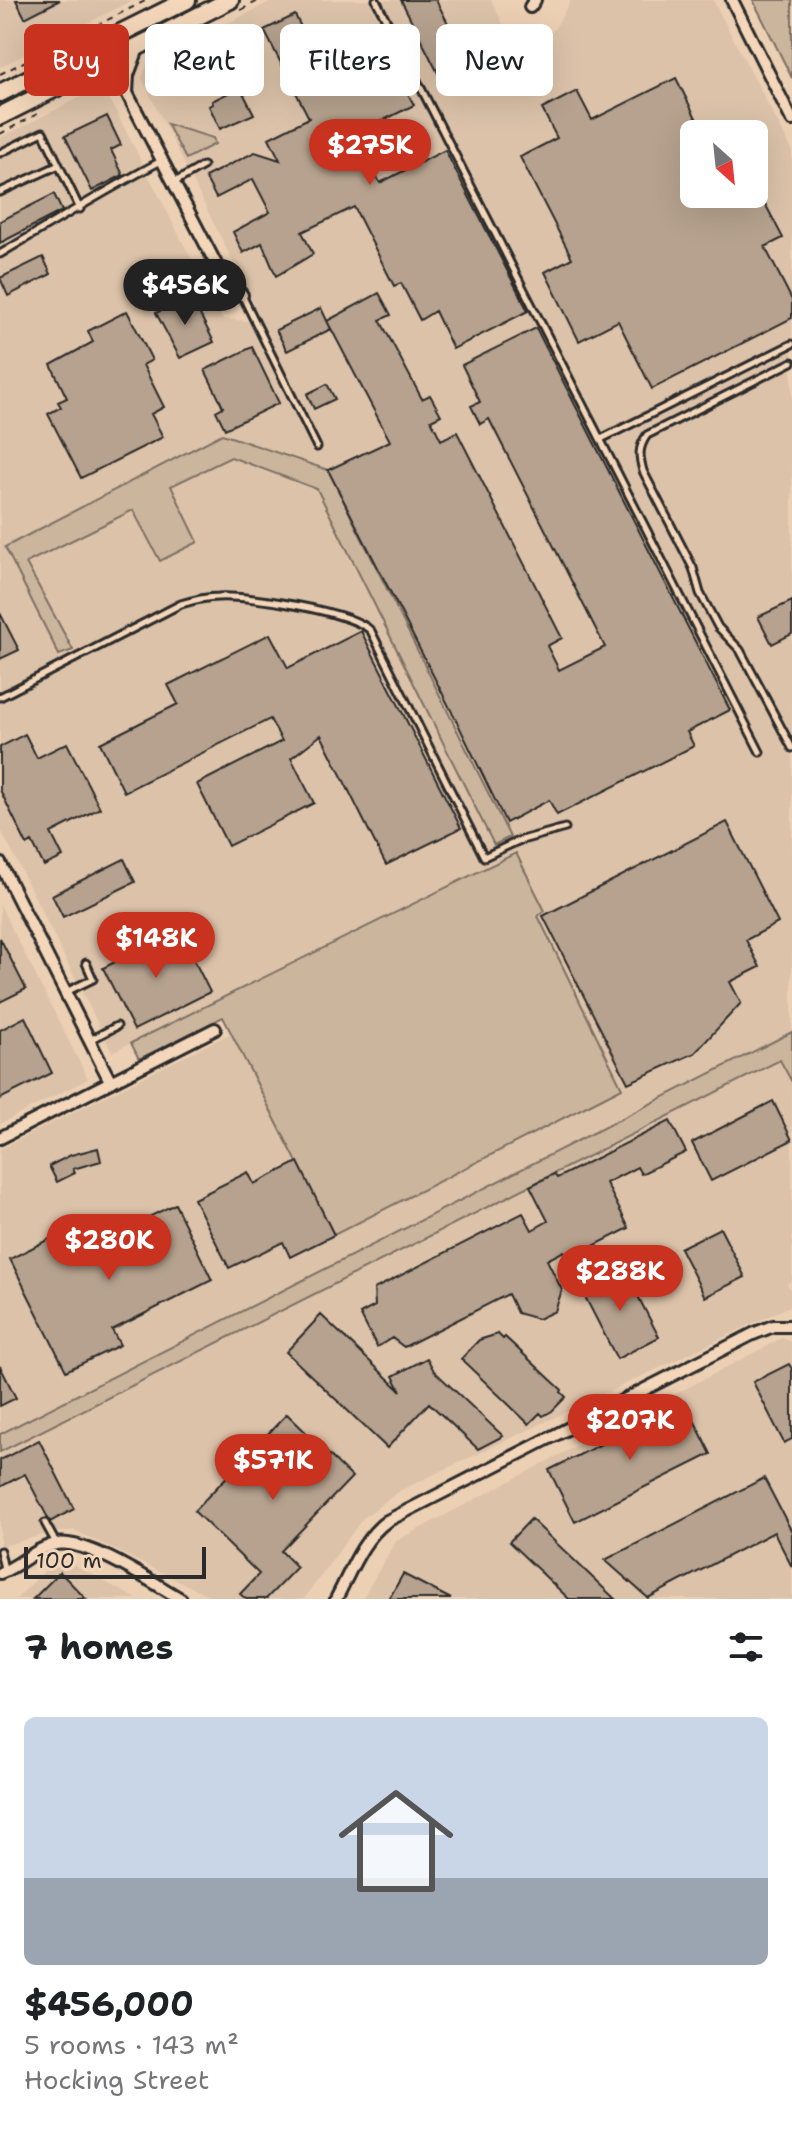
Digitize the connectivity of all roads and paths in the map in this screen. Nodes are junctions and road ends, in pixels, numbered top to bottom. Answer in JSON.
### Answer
{"nodes":[{"id":1,"x":147,"y":0,"type":"edge"},
{"id":2,"x":187,"y":0,"type":"edge"},
{"id":3,"x":230,"y":0,"type":"edge"},
{"id":4,"x":376,"y":0,"type":"edge"},
{"id":5,"x":732,"y":0,"type":"edge"},
{"id":6,"x":139,"y":46,"type":"junction"},
{"id":7,"x":129,"y":51,"type":"edge"},
{"id":8,"x":129,"y":72,"type":"edge"},
{"id":9,"x":0,"y":74,"type":"edge"},
{"id":10,"x":0,"y":93,"type":"edge"},
{"id":11,"x":40,"y":96,"type":"edge"},
{"id":12,"x":129,"y":96,"type":"edge"},
{"id":13,"x":0,"y":116,"type":"edge"},
{"id":14,"x":792,"y":120,"type":"edge"},
{"id":15,"x":0,"y":153,"type":"edge"},
{"id":16,"x":162,"y":161,"type":"junction"},
{"id":17,"x":59,"y":165,"type":"junction"},
{"id":18,"x":203,"y":166,"type":"dead end"},
{"id":19,"x":174,"y":182,"type":"junction"},
{"id":20,"x":0,"y":192,"type":"edge"},
{"id":21,"x":80,"y":209,"type":"junction"},
{"id":22,"x":0,"y":254,"type":"edge"},
{"id":23,"x":242,"y":295,"type":"joint"},
{"id":24,"x":792,"y":344,"type":"edge"},
{"id":25,"x":792,"y":362,"type":"edge"},
{"id":26,"x":601,"y":439,"type":"junction"},
{"id":27,"x":317,"y":447,"type":"dead end"},
{"id":28,"x":0,"y":697,"type":"edge"},
{"id":29,"x":792,"y":748,"type":"edge"},
{"id":30,"x":760,"y":752,"type":"dead end"},
{"id":31,"x":565,"y":828,"type":"dead end"},
{"id":32,"x":0,"y":863,"type":"edge"},
{"id":33,"x":86,"y":963,"type":"dead end"},
{"id":34,"x":65,"y":993,"type":"junction"},
{"id":35,"x":117,"y":1026,"type":"dead end"},
{"id":36,"x":215,"y":1029,"type":"dead end"},
{"id":37,"x":89,"y":1040,"type":"junction"},
{"id":38,"x":110,"y":1081,"type":"junction"},
{"id":39,"x":0,"y":1138,"type":"edge"},
{"id":40,"x":792,"y":1326,"type":"edge"},
{"id":41,"x":45,"y":1523,"type":"dead end"},
{"id":42,"x":56,"y":1544,"type":"junction"},
{"id":43,"x":0,"y":1551,"type":"edge"},
{"id":44,"x":2,"y":1572,"type":"edge"},
{"id":45,"x":181,"y":1599,"type":"edge"},
{"id":46,"x":336,"y":1599,"type":"edge"}],
"edges":[{"from":1,"to":9,"type":"path"},
{"from":2,"to":10,"type":"highway"},
{"from":3,"to":6,"type":"highway"},
{"from":4,"to":26,"type":"lane"},
{"from":5,"to":14,"type":"street"},
{"from":6,"to":7,"type":"highway"},
{"from":6,"to":8,"type":"street"},
{"from":11,"to":13,"type":"highway"},
{"from":12,"to":16,"type":"street"},
{"from":15,"to":17,"type":"lane"},
{"from":16,"to":19,"type":"street"},
{"from":16,"to":21,"type":"lane"},
{"from":17,"to":20,"type":"lane"},
{"from":17,"to":21,"type":"lane"},
{"from":18,"to":19,"type":"lane"},
{"from":19,"to":23,"type":"street"},
{"from":21,"to":22,"type":"lane"},
{"from":23,"to":27,"type":"lane"},
{"from":24,"to":26,"type":"lane"},
{"from":25,"to":29,"type":"lane"},
{"from":26,"to":30,"type":"lane"},
{"from":28,"to":31,"type":"lane"},
{"from":32,"to":34,"type":"street"},
{"from":33,"to":34,"type":"lane"},
{"from":34,"to":37,"type":"street"},
{"from":35,"to":37,"type":"lane"},
{"from":36,"to":38,"type":"street"},
{"from":37,"to":38,"type":"street"},
{"from":38,"to":39,"type":"street"},
{"from":40,"to":46,"type":"street"},
{"from":41,"to":42,"type":"lane"},
{"from":42,"to":44,"type":"street"},
{"from":42,"to":45,"type":"street"},
{"from":43,"to":44,"type":"lane"}]}
